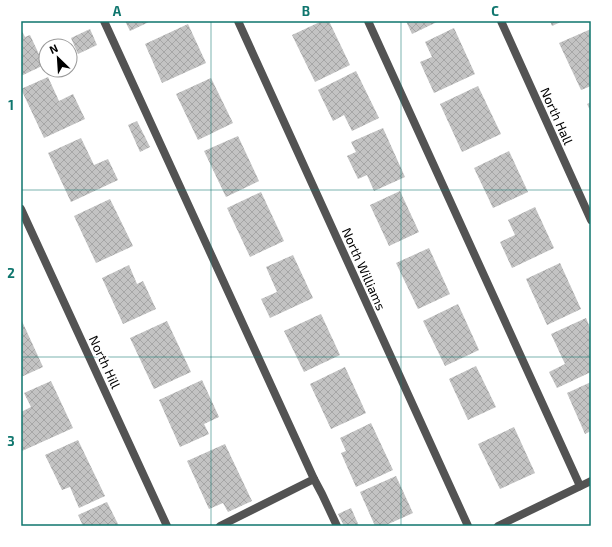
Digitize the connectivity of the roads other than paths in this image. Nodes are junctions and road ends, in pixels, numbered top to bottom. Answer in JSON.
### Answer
{"nodes":[{"id":1,"x":104,"y":21,"type":"edge"},
{"id":2,"x":238,"y":21,"type":"edge"},
{"id":3,"x":368,"y":21,"type":"edge"},
{"id":4,"x":501,"y":21,"type":"edge"},
{"id":5,"x":21,"y":209,"type":"edge"},
{"id":6,"x":591,"y":220,"type":"edge"},
{"id":7,"x":314,"y":479,"type":"junction"},
{"id":8,"x":591,"y":481,"type":"edge"},
{"id":9,"x":580,"y":486,"type":"junction"},
{"id":10,"x":168,"y":526,"type":"edge"},
{"id":11,"x":220,"y":526,"type":"edge"},
{"id":12,"x":337,"y":526,"type":"edge"},
{"id":13,"x":468,"y":526,"type":"edge"},
{"id":14,"x":498,"y":526,"type":"edge"}],
"edges":[{"from":1,"to":7,"type":"street"},
{"from":2,"to":13,"type":"street","name":"North Williams"},
{"from":3,"to":9,"type":"street"},
{"from":4,"to":6,"type":"street","name":"North Hall"},
{"from":5,"to":10,"type":"street","name":"North Hill"},
{"from":7,"to":11,"type":"street"},
{"from":7,"to":12,"type":"street"},
{"from":8,"to":9,"type":"street"},
{"from":9,"to":14,"type":"street"}]}
